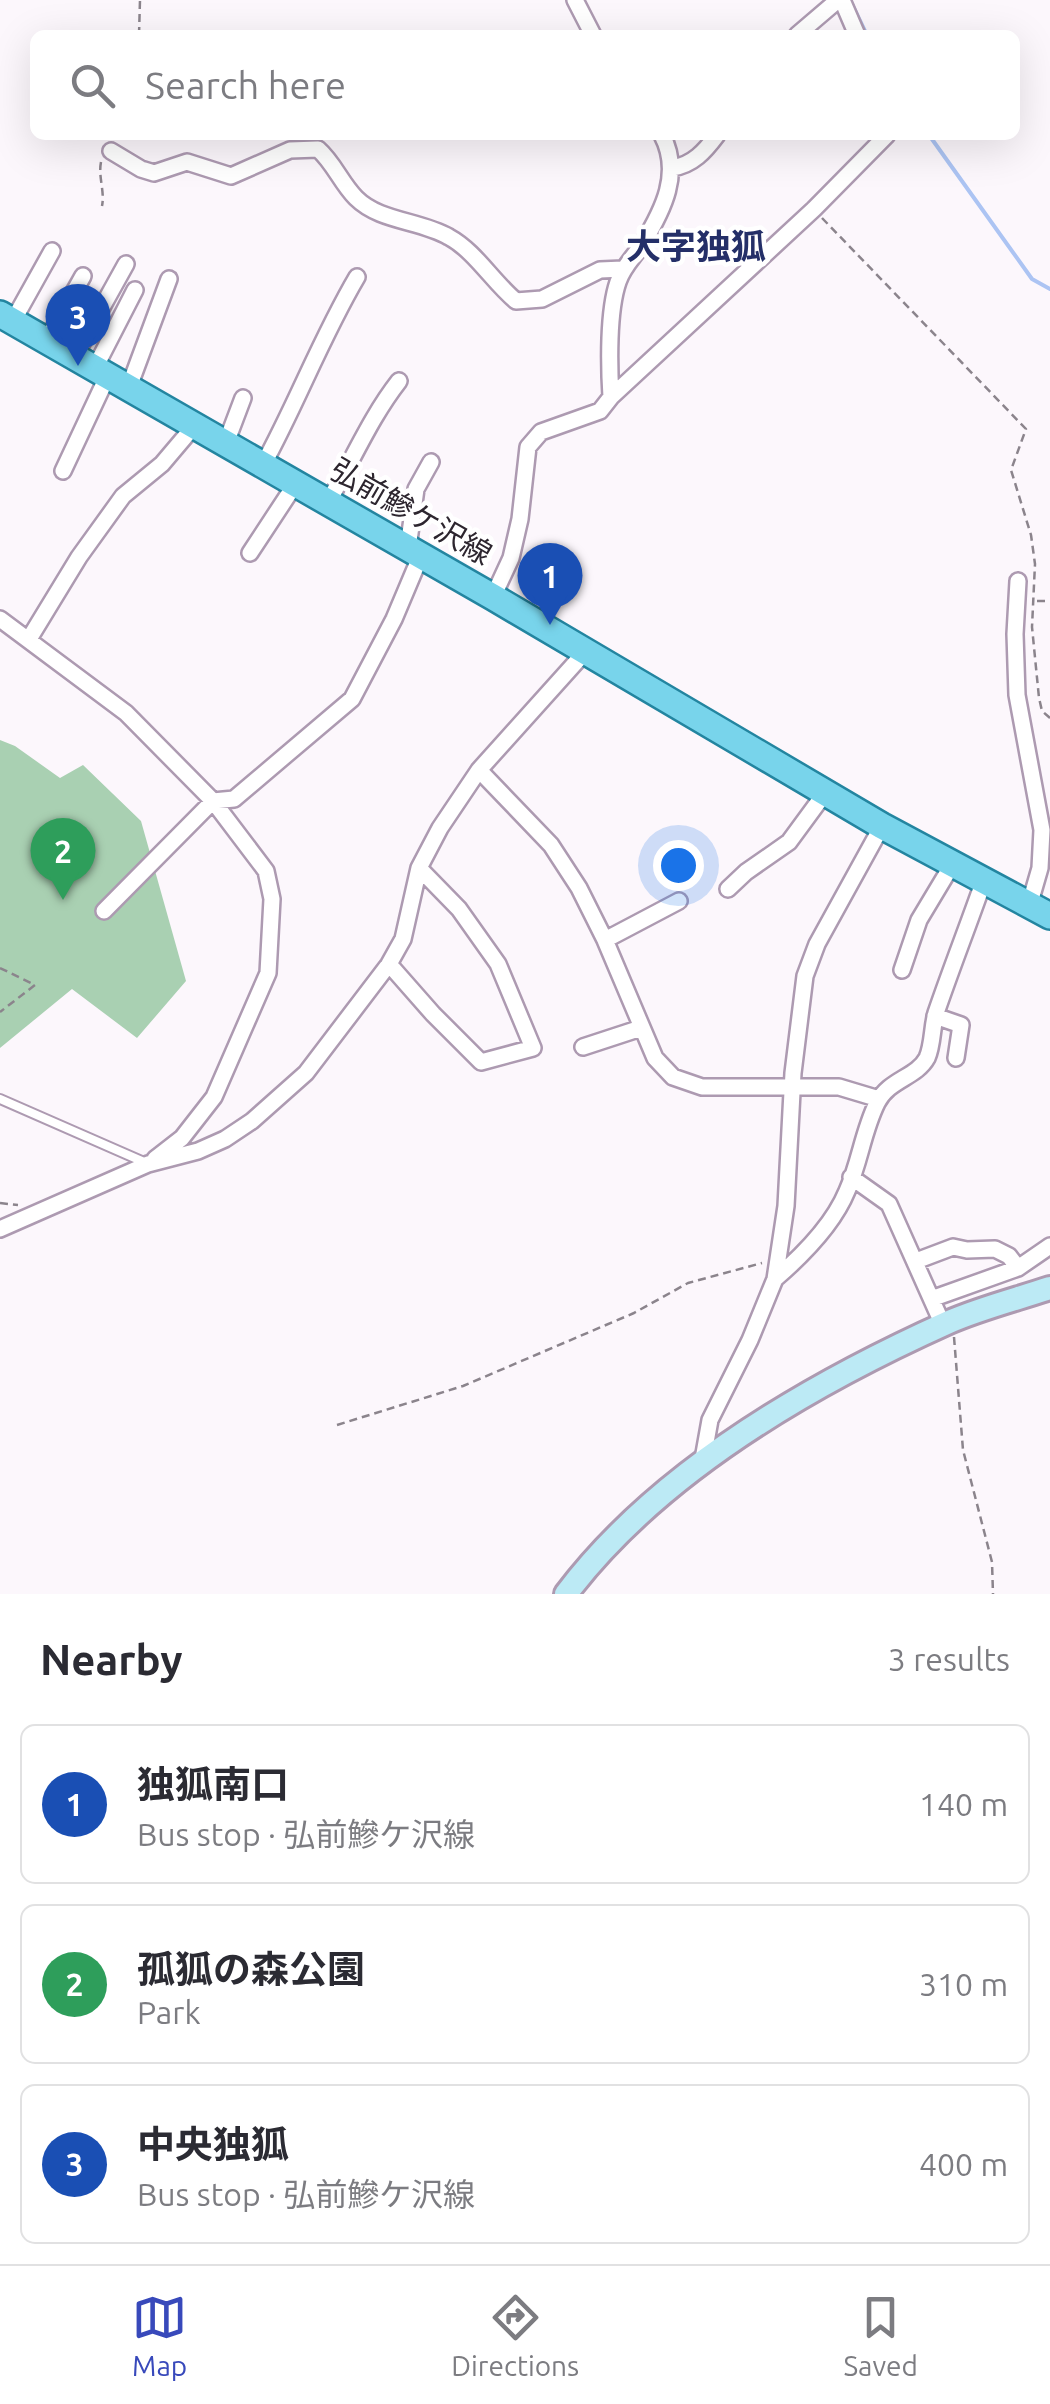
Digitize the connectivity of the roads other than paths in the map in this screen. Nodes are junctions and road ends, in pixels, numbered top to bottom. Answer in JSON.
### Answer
{"nodes":[{"id":1,"x":575,"y":0,"type":"edge"},
{"id":2,"x":840,"y":0,"type":"edge"},
{"id":3,"x":590,"y":30,"type":"edge"},
{"id":4,"x":803,"y":30,"type":"edge"},
{"id":5,"x":855,"y":30,"type":"edge"},
{"id":6,"x":664,"y":140,"type":"edge"},
{"id":7,"x":713,"y":140,"type":"edge"},
{"id":8,"x":882,"y":140,"type":"edge"},
{"id":9,"x":111,"y":151,"type":"road end"},
{"id":10,"x":672,"y":168,"type":"junction"},
{"id":11,"x":52,"y":251,"type":"dead end"},
{"id":12,"x":126,"y":264,"type":"dead end"},
{"id":13,"x":624,"y":269,"type":"junction"},
{"id":14,"x":83,"y":276,"type":"dead end"},
{"id":15,"x":357,"y":278,"type":"dead end"},
{"id":16,"x":169,"y":279,"type":"dead end"},
{"id":17,"x":135,"y":290,"type":"dead end"},
{"id":18,"x":5,"y":322,"type":"edge"},
{"id":19,"x":47,"y":340,"type":"junction"},
{"id":20,"x":102,"y":371,"type":"junction"},
{"id":21,"x":399,"y":381,"type":"dead end"},
{"id":22,"x":611,"y":397,"type":"junction"},
{"id":23,"x":243,"y":398,"type":"dead end"},
{"id":24,"x":195,"y":425,"type":"junction"},
{"id":25,"x":226,"y":443,"type":"junction"},
{"id":26,"x":431,"y":462,"type":"dead end"},
{"id":27,"x":264,"y":464,"type":"junction"},
{"id":28,"x":63,"y":470,"type":"dead end"},
{"id":29,"x":296,"y":483,"type":"junction"},
{"id":30,"x":328,"y":502,"type":"junction"},
{"id":31,"x":415,"y":552,"type":"junction"},
{"id":32,"x":250,"y":553,"type":"dead end"},
{"id":33,"x":1018,"y":581,"type":"dead end"},
{"id":34,"x":493,"y":597,"type":"junction"},
{"id":35,"x":0,"y":619,"type":"edge"},
{"id":36,"x":30,"y":639,"type":"junction"},
{"id":37,"x":586,"y":651,"type":"junction"},
{"id":38,"x":479,"y":770,"type":"junction"},
{"id":39,"x":825,"y":793,"type":"junction"},
{"id":40,"x":213,"y":802,"type":"junction"},
{"id":41,"x":882,"y":826,"type":"junction"},
{"id":42,"x":952,"y":865,"type":"junction"},
{"id":43,"x":419,"y":868,"type":"junction"},
{"id":44,"x":983,"y":882,"type":"junction"},
{"id":45,"x":728,"y":889,"type":"dead end"},
{"id":46,"x":678,"y":901,"type":"dead end"},
{"id":47,"x":1039,"y":911,"type":"edge"},
{"id":48,"x":104,"y":912,"type":"dead end"},
{"id":49,"x":605,"y":940,"type":"junction"},
{"id":50,"x":390,"y":964,"type":"junction"},
{"id":51,"x":902,"y":970,"type":"dead end"},
{"id":52,"x":935,"y":1016,"type":"junction"},
{"id":53,"x":641,"y":1028,"type":"junction"},
{"id":54,"x":583,"y":1046,"type":"dead end"},
{"id":55,"x":956,"y":1058,"type":"dead end"},
{"id":56,"x":792,"y":1087,"type":"junction"},
{"id":57,"x":0,"y":1099,"type":"edge"},
{"id":58,"x":879,"y":1099,"type":"junction"},
{"id":59,"x":148,"y":1164,"type":"junction"},
{"id":60,"x":851,"y":1177,"type":"junction"},
{"id":61,"x":0,"y":1229,"type":"edge"},
{"id":62,"x":1050,"y":1246,"type":"edge"},
{"id":63,"x":916,"y":1260,"type":"junction"},
{"id":64,"x":1018,"y":1268,"type":"junction"},
{"id":65,"x":775,"y":1279,"type":"junction"},
{"id":66,"x":1050,"y":1288,"type":"edge"},
{"id":67,"x":934,"y":1298,"type":"junction"},
{"id":68,"x":948,"y":1323,"type":"junction"},
{"id":69,"x":703,"y":1459,"type":"junction"},
{"id":70,"x":566,"y":1594,"type":"edge"}],
"edges":[{"from":1,"to":3,"type":"street"},
{"from":2,"to":4,"type":"street"},
{"from":2,"to":5,"type":"street"},
{"from":6,"to":10,"type":"street"},
{"from":7,"to":10,"type":"street"},
{"from":8,"to":22,"type":"street"},
{"from":9,"to":13,"type":"street"},
{"from":10,"to":13,"type":"street"},
{"from":11,"to":18,"type":"street"},
{"from":12,"to":20,"type":"street"},
{"from":13,"to":22,"type":"street"},
{"from":14,"to":19,"type":"street"},
{"from":15,"to":27,"type":"street"},
{"from":16,"to":20,"type":"street"},
{"from":17,"to":20,"type":"street"},
{"from":18,"to":19,"type":"main road","name":"弘前鰺ケ沢線"},
{"from":19,"to":20,"type":"main road","name":"弘前鰺ケ沢線"},
{"from":20,"to":24,"type":"main road","name":"弘前鰺ケ沢線"},
{"from":20,"to":28,"type":"street"},
{"from":21,"to":30,"type":"street"},
{"from":22,"to":34,"type":"street"},
{"from":23,"to":25,"type":"street"},
{"from":24,"to":25,"type":"main road","name":"弘前鰺ケ沢線"},
{"from":24,"to":36,"type":"street"},
{"from":25,"to":27,"type":"main road","name":"弘前鰺ケ沢線"},
{"from":26,"to":31,"type":"street"},
{"from":27,"to":29,"type":"main road","name":"弘前鰺ケ沢線"},
{"from":29,"to":30,"type":"main road","name":"弘前鰺ケ沢線"},
{"from":29,"to":32,"type":"street"},
{"from":30,"to":31,"type":"main road","name":"弘前鰺ケ沢線"},
{"from":31,"to":34,"type":"main road","name":"弘前鰺ケ沢線"},
{"from":31,"to":40,"type":"street"},
{"from":33,"to":47,"type":"street"},
{"from":34,"to":37,"type":"main road","name":"弘前鰺ケ沢線"},
{"from":35,"to":36,"type":"street"},
{"from":36,"to":40,"type":"street"},
{"from":37,"to":38,"type":"street"},
{"from":37,"to":39,"type":"main road","name":"弘前鰺ケ沢線"},
{"from":38,"to":43,"type":"street"},
{"from":38,"to":49,"type":"street"},
{"from":39,"to":41,"type":"main road","name":"弘前鰺ケ沢線"},
{"from":39,"to":45,"type":"street"},
{"from":40,"to":48,"type":"street"},
{"from":40,"to":59,"type":"street"},
{"from":41,"to":42,"type":"main road","name":"弘前鰺ケ沢線"},
{"from":41,"to":56,"type":"street"},
{"from":42,"to":44,"type":"main road","name":"弘前鰺ケ沢線"},
{"from":42,"to":51,"type":"street"},
{"from":43,"to":50,"type":"street"},
{"from":43,"to":50,"type":"street"},
{"from":44,"to":47,"type":"main road","name":"弘前鰺ケ沢線"},
{"from":44,"to":52,"type":"street"},
{"from":46,"to":49,"type":"street"},
{"from":49,"to":53,"type":"street"},
{"from":50,"to":59,"type":"street"},
{"from":52,"to":55,"type":"street"},
{"from":52,"to":58,"type":"street"},
{"from":53,"to":54,"type":"street"},
{"from":53,"to":56,"type":"street"},
{"from":56,"to":58,"type":"street"},
{"from":56,"to":65,"type":"street"},
{"from":57,"to":59,"type":"lane"},
{"from":58,"to":60,"type":"street"},
{"from":59,"to":61,"type":"street"},
{"from":60,"to":63,"type":"street"},
{"from":60,"to":65,"type":"street"},
{"from":62,"to":64,"type":"street"},
{"from":63,"to":64,"type":"street"},
{"from":63,"to":67,"type":"street"},
{"from":64,"to":67,"type":"street"},
{"from":65,"to":69,"type":"street"},
{"from":66,"to":68,"type":"street"},
{"from":67,"to":68,"type":"street"},
{"from":68,"to":69,"type":"street"},
{"from":69,"to":70,"type":"street"}]}
